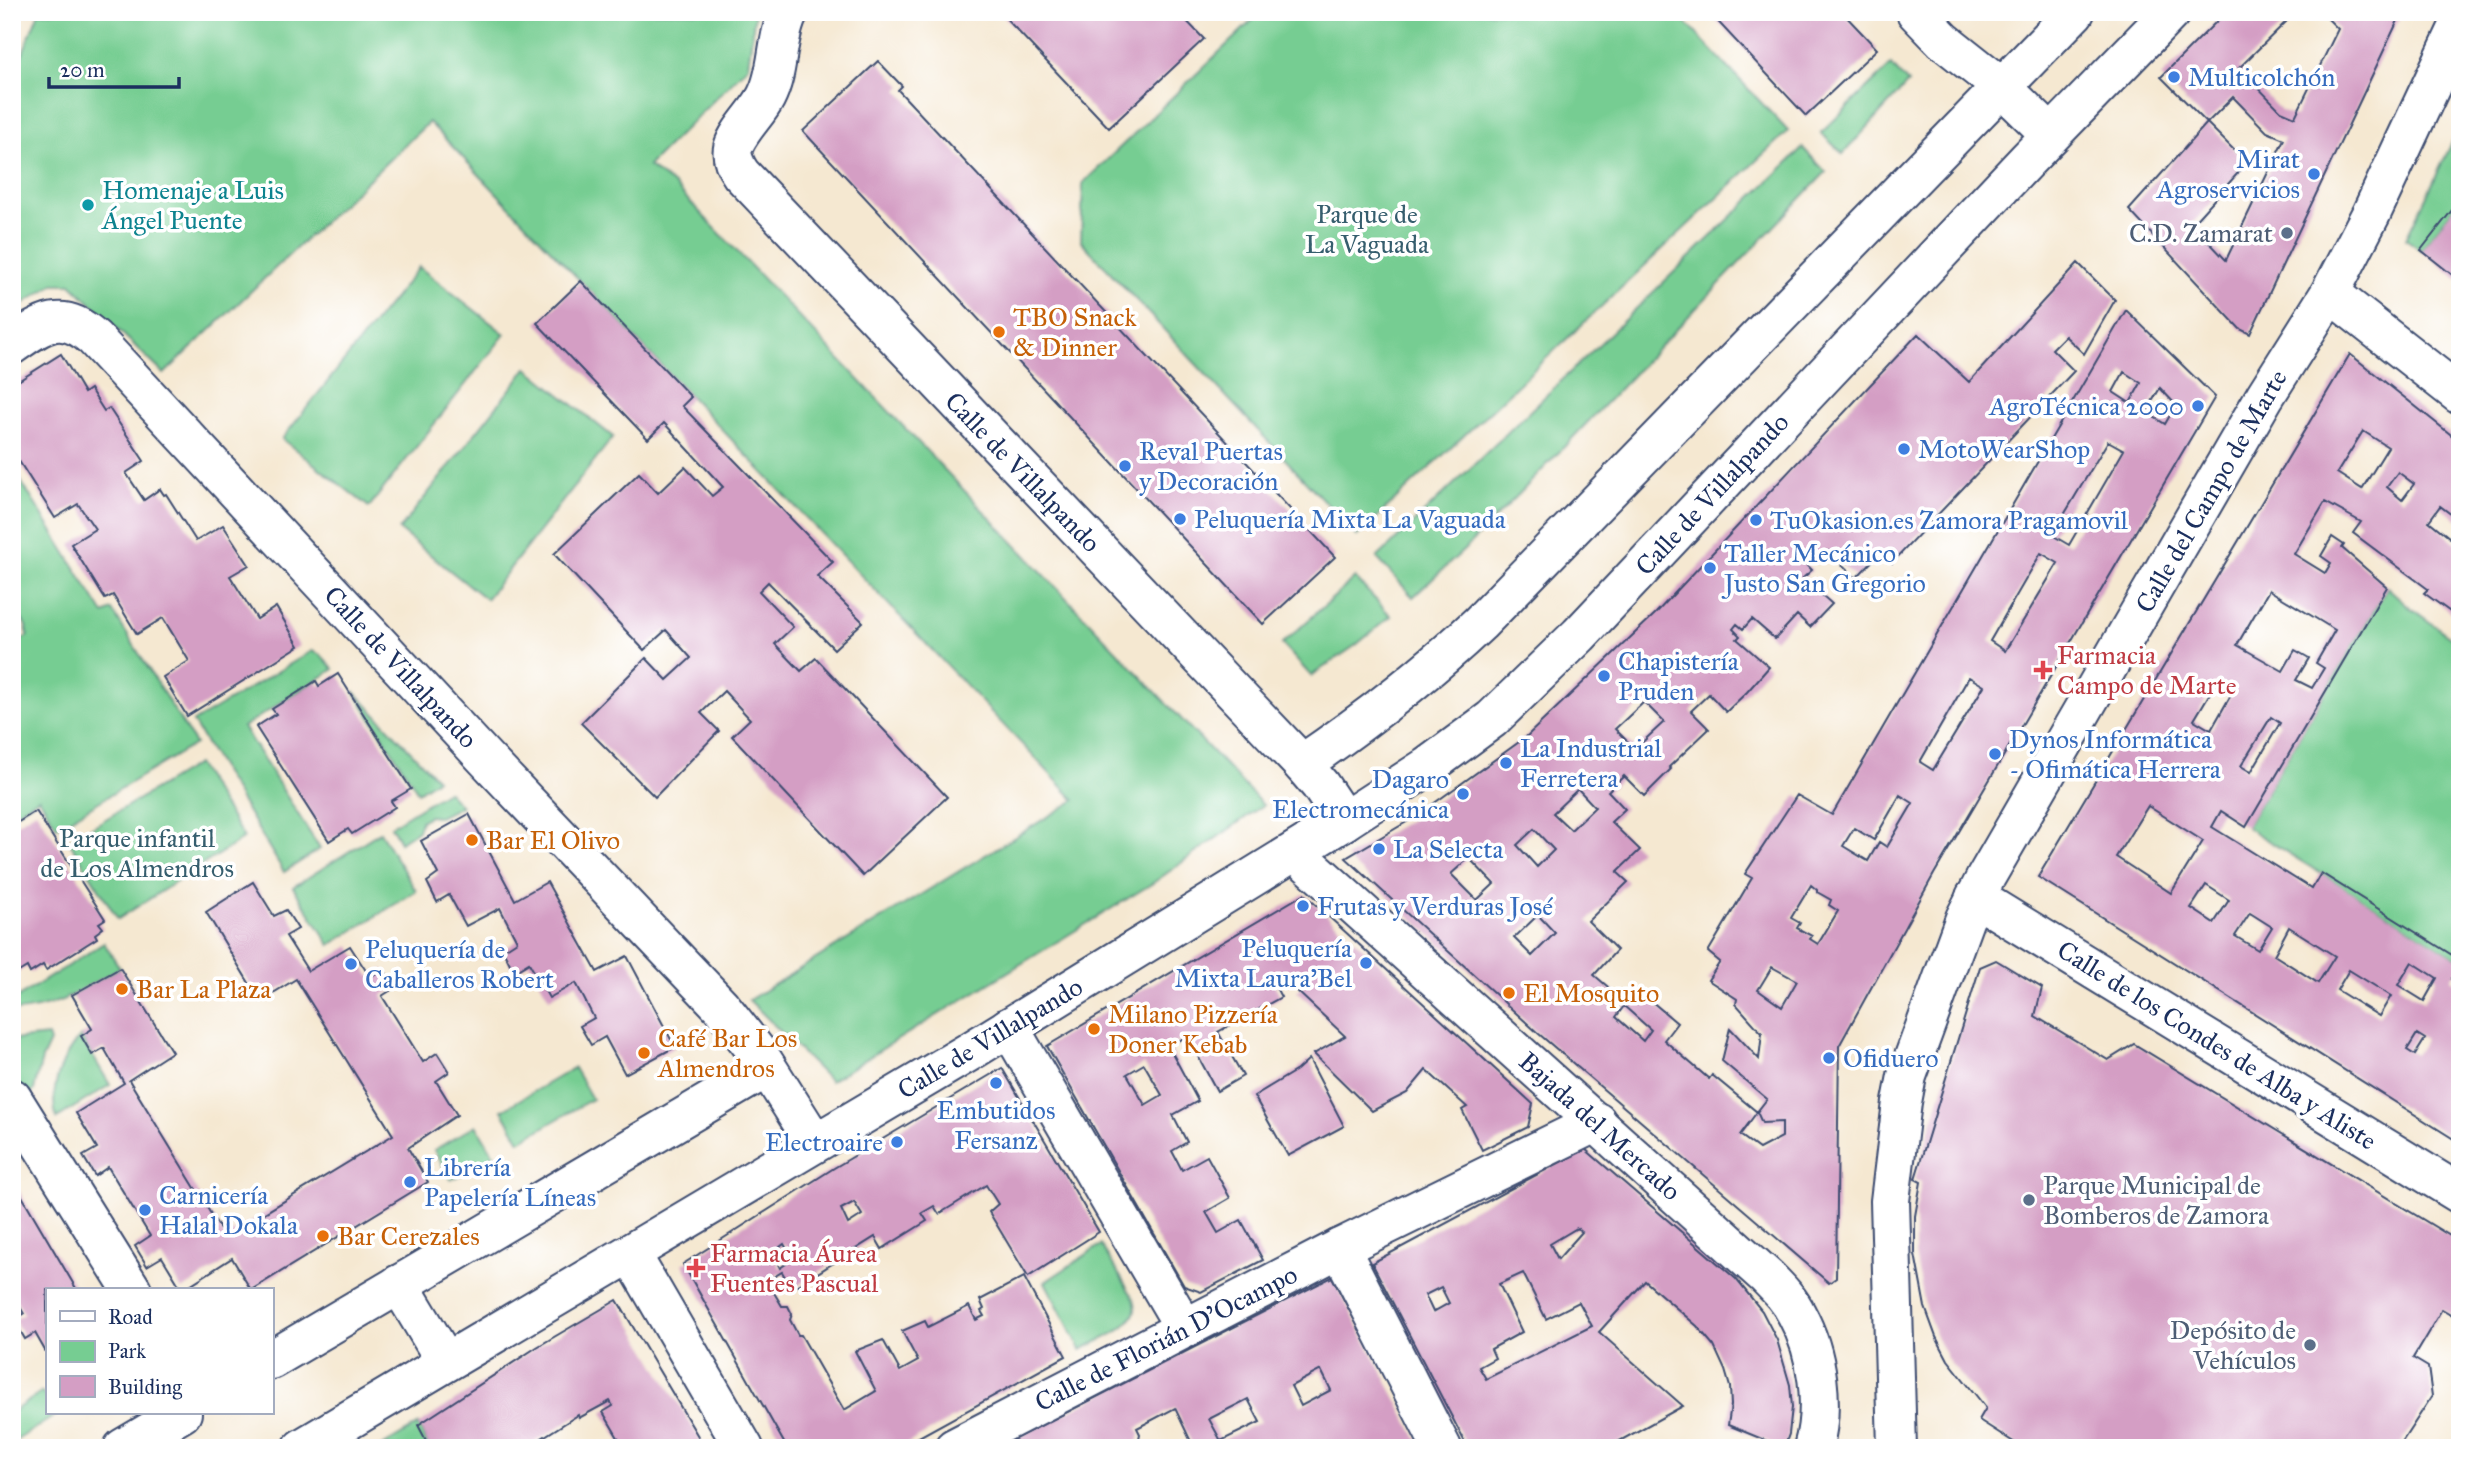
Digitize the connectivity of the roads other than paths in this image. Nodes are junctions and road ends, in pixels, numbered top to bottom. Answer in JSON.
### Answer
{"nodes":[{"id":1,"x":789,"y":12,"type":"edge"},
{"id":2,"x":1916,"y":12,"type":"edge"},
{"id":3,"x":2075,"y":12,"type":"edge"},
{"id":4,"x":2171,"y":12,"type":"edge"},
{"id":5,"x":2460,"y":24,"type":"edge"},
{"id":6,"x":2002,"y":87,"type":"junction"},
{"id":7,"x":2052,"y":135,"type":"junction"},
{"id":8,"x":2330,"y":293,"type":"junction"},
{"id":9,"x":12,"y":345,"type":"edge"},
{"id":10,"x":2460,"y":395,"type":"edge"},
{"id":11,"x":1302,"y":764,"type":"junction"},
{"id":12,"x":1344,"y":821,"type":"junction"},
{"id":13,"x":1295,"y":852,"type":"junction"},
{"id":14,"x":1975,"y":897,"type":"junction"},
{"id":15,"x":1009,"y":1027,"type":"junction"},
{"id":16,"x":767,"y":1068,"type":"junction"},
{"id":17,"x":12,"y":1098,"type":"edge"},
{"id":18,"x":1597,"y":1122,"type":"junction"},
{"id":19,"x":815,"y":1143,"type":"junction"},
{"id":20,"x":2460,"y":1194,"type":"edge"},
{"id":21,"x":1340,"y":1248,"type":"junction"},
{"id":22,"x":631,"y":1254,"type":"junction"},
{"id":23,"x":399,"y":1283,"type":"junction"},
{"id":24,"x":131,"y":1288,"type":"edge"},
{"id":25,"x":1184,"y":1328,"type":"junction"},
{"id":26,"x":273,"y":1359,"type":"edge"},
{"id":27,"x":446,"y":1362,"type":"junction"},
{"id":28,"x":180,"y":1414,"type":"edge"},
{"id":29,"x":123,"y":1448,"type":"edge"},
{"id":30,"x":302,"y":1448,"type":"edge"},
{"id":31,"x":744,"y":1448,"type":"edge"},
{"id":32,"x":954,"y":1448,"type":"edge"},
{"id":33,"x":1442,"y":1448,"type":"edge"},
{"id":34,"x":1813,"y":1448,"type":"edge"},
{"id":35,"x":1897,"y":1448,"type":"edge"}],
"edges":[{"from":1,"to":11,"type":"street","name":"Calle de Villalpando"},
{"from":2,"to":6,"type":"street"},
{"from":3,"to":6,"type":"street"},
{"from":4,"to":7,"type":"street","name":"Calle de Villalpando"},
{"from":5,"to":8,"type":"street","name":"Calle del Campo de Marte"},
{"from":6,"to":7,"type":"street"},
{"from":6,"to":11,"type":"street"},
{"from":7,"to":12,"type":"street","name":"Calle de Villalpando"},
{"from":8,"to":10,"type":"street"},
{"from":8,"to":14,"type":"street","name":"Calle del Campo de Marte"},
{"from":9,"to":16,"type":"street","name":"Calle de Villalpando"},
{"from":11,"to":12,"type":"street","name":"Calle de Villalpando"},
{"from":12,"to":13,"type":"street","name":"Calle de Villalpando"},
{"from":13,"to":15,"type":"street","name":"Calle de Villalpando"},
{"from":13,"to":18,"type":"street","name":"Bajada del Mercado"},
{"from":14,"to":20,"type":"street","name":"Calle de los Condes de Alba y Aliste"},
{"from":14,"to":35,"type":"street","name":"Calle del Campo de Marte"},
{"from":15,"to":19,"type":"street","name":"Calle de Villalpando"},
{"from":15,"to":25,"type":"street"},
{"from":16,"to":19,"type":"street","name":"Calle de Villalpando"},
{"from":16,"to":23,"type":"street"},
{"from":17,"to":24,"type":"street"},
{"from":18,"to":21,"type":"street","name":"Calle de Florián D'Ocampo"},
{"from":18,"to":34,"type":"street","name":"Bajada del Mercado"},
{"from":19,"to":22,"type":"street","name":"Calle de Villalpando"},
{"from":21,"to":25,"type":"street","name":"Calle de Florián D'Ocampo"},
{"from":21,"to":33,"type":"street"},
{"from":22,"to":27,"type":"street","name":"Calle de Villalpando"},
{"from":22,"to":31,"type":"street"},
{"from":23,"to":26,"type":"street"},
{"from":23,"to":27,"type":"street"},
{"from":25,"to":32,"type":"street","name":"Calle de Florián D'Ocampo"},
{"from":27,"to":30,"type":"street","name":"Calle de Villalpando"},
{"from":28,"to":29,"type":"street"}]}
